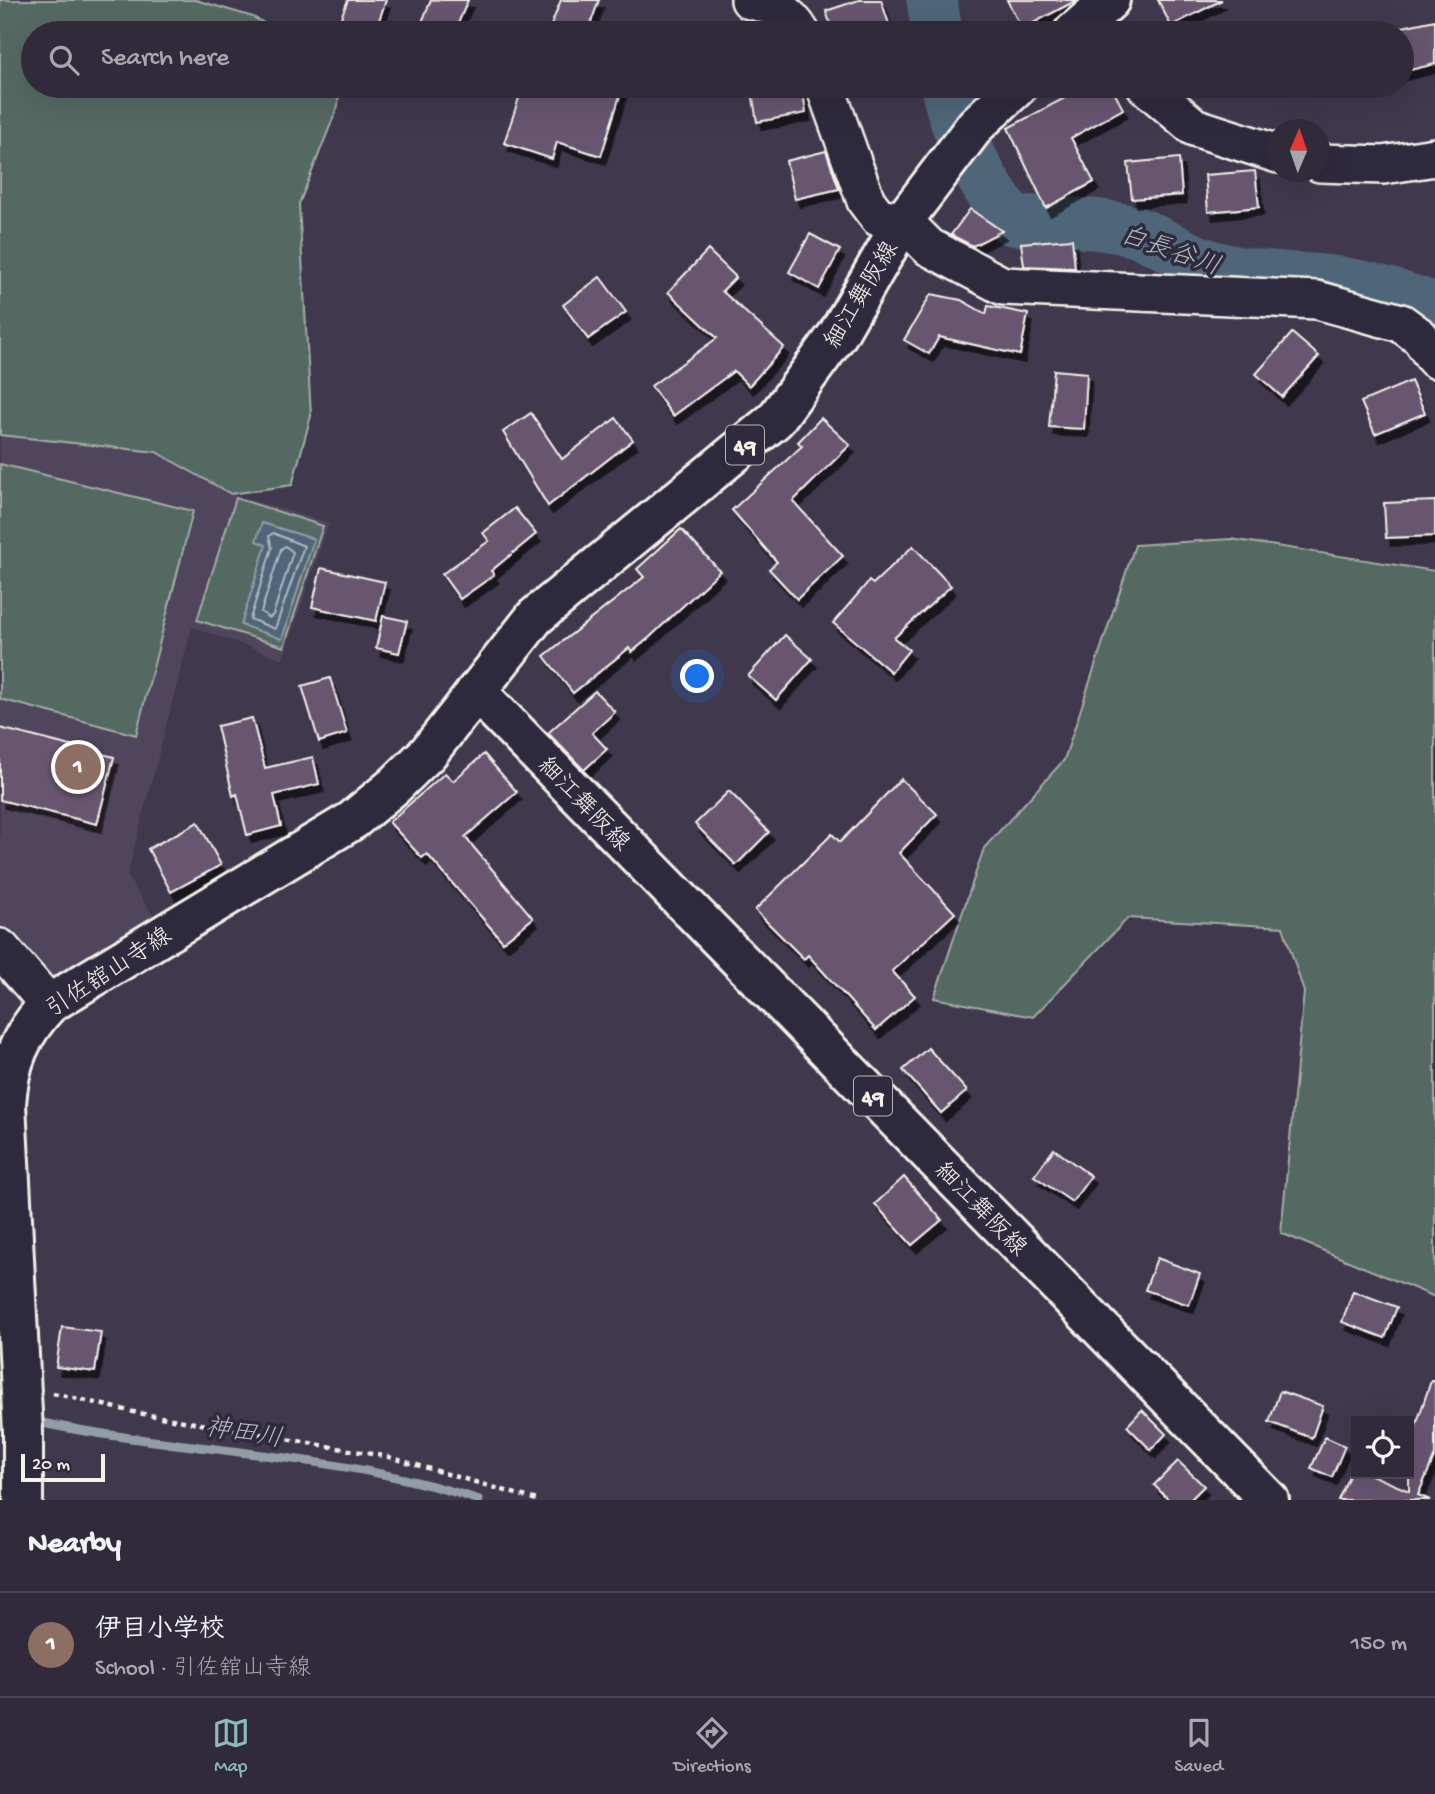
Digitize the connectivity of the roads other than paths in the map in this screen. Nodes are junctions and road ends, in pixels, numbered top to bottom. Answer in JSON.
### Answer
{"nodes":[{"id":1,"x":750,"y":0,"type":"edge"},
{"id":2,"x":794,"y":21,"type":"edge"},
{"id":3,"x":829,"y":98,"type":"edge"},
{"id":4,"x":1006,"y":98,"type":"edge"},
{"id":5,"x":1160,"y":98,"type":"edge"},
{"id":6,"x":1267,"y":150,"type":"edge"},
{"id":7,"x":1435,"y":157,"type":"edge"},
{"id":8,"x":1330,"y":163,"type":"edge"},
{"id":9,"x":903,"y":221,"type":"junction"},
{"id":10,"x":1430,"y":338,"type":"edge"},
{"id":11,"x":476,"y":691,"type":"junction"},
{"id":12,"x":0,"y":948,"type":"edge"},
{"id":13,"x":49,"y":1004,"type":"junction"},
{"id":14,"x":23,"y":1500,"type":"edge"},
{"id":15,"x":1269,"y":1500,"type":"edge"}],
"edges":[{"from":1,"to":2,"type":"street"},
{"from":3,"to":9,"type":"street"},
{"from":4,"to":9,"type":"main road","name":"細江舞阪線","number":"49"},
{"from":5,"to":6,"type":"street"},
{"from":7,"to":8,"type":"street"},
{"from":9,"to":10,"type":"street"},
{"from":9,"to":11,"type":"main road","name":"細江舞阪線","number":"49"},
{"from":11,"to":13,"type":"main road","name":"引佐舘山寺線"},
{"from":11,"to":15,"type":"main road","name":"細江舞阪線","number":"49"},
{"from":12,"to":13,"type":"street"},
{"from":13,"to":14,"type":"main road","name":"引佐舘山寺線"}]}
